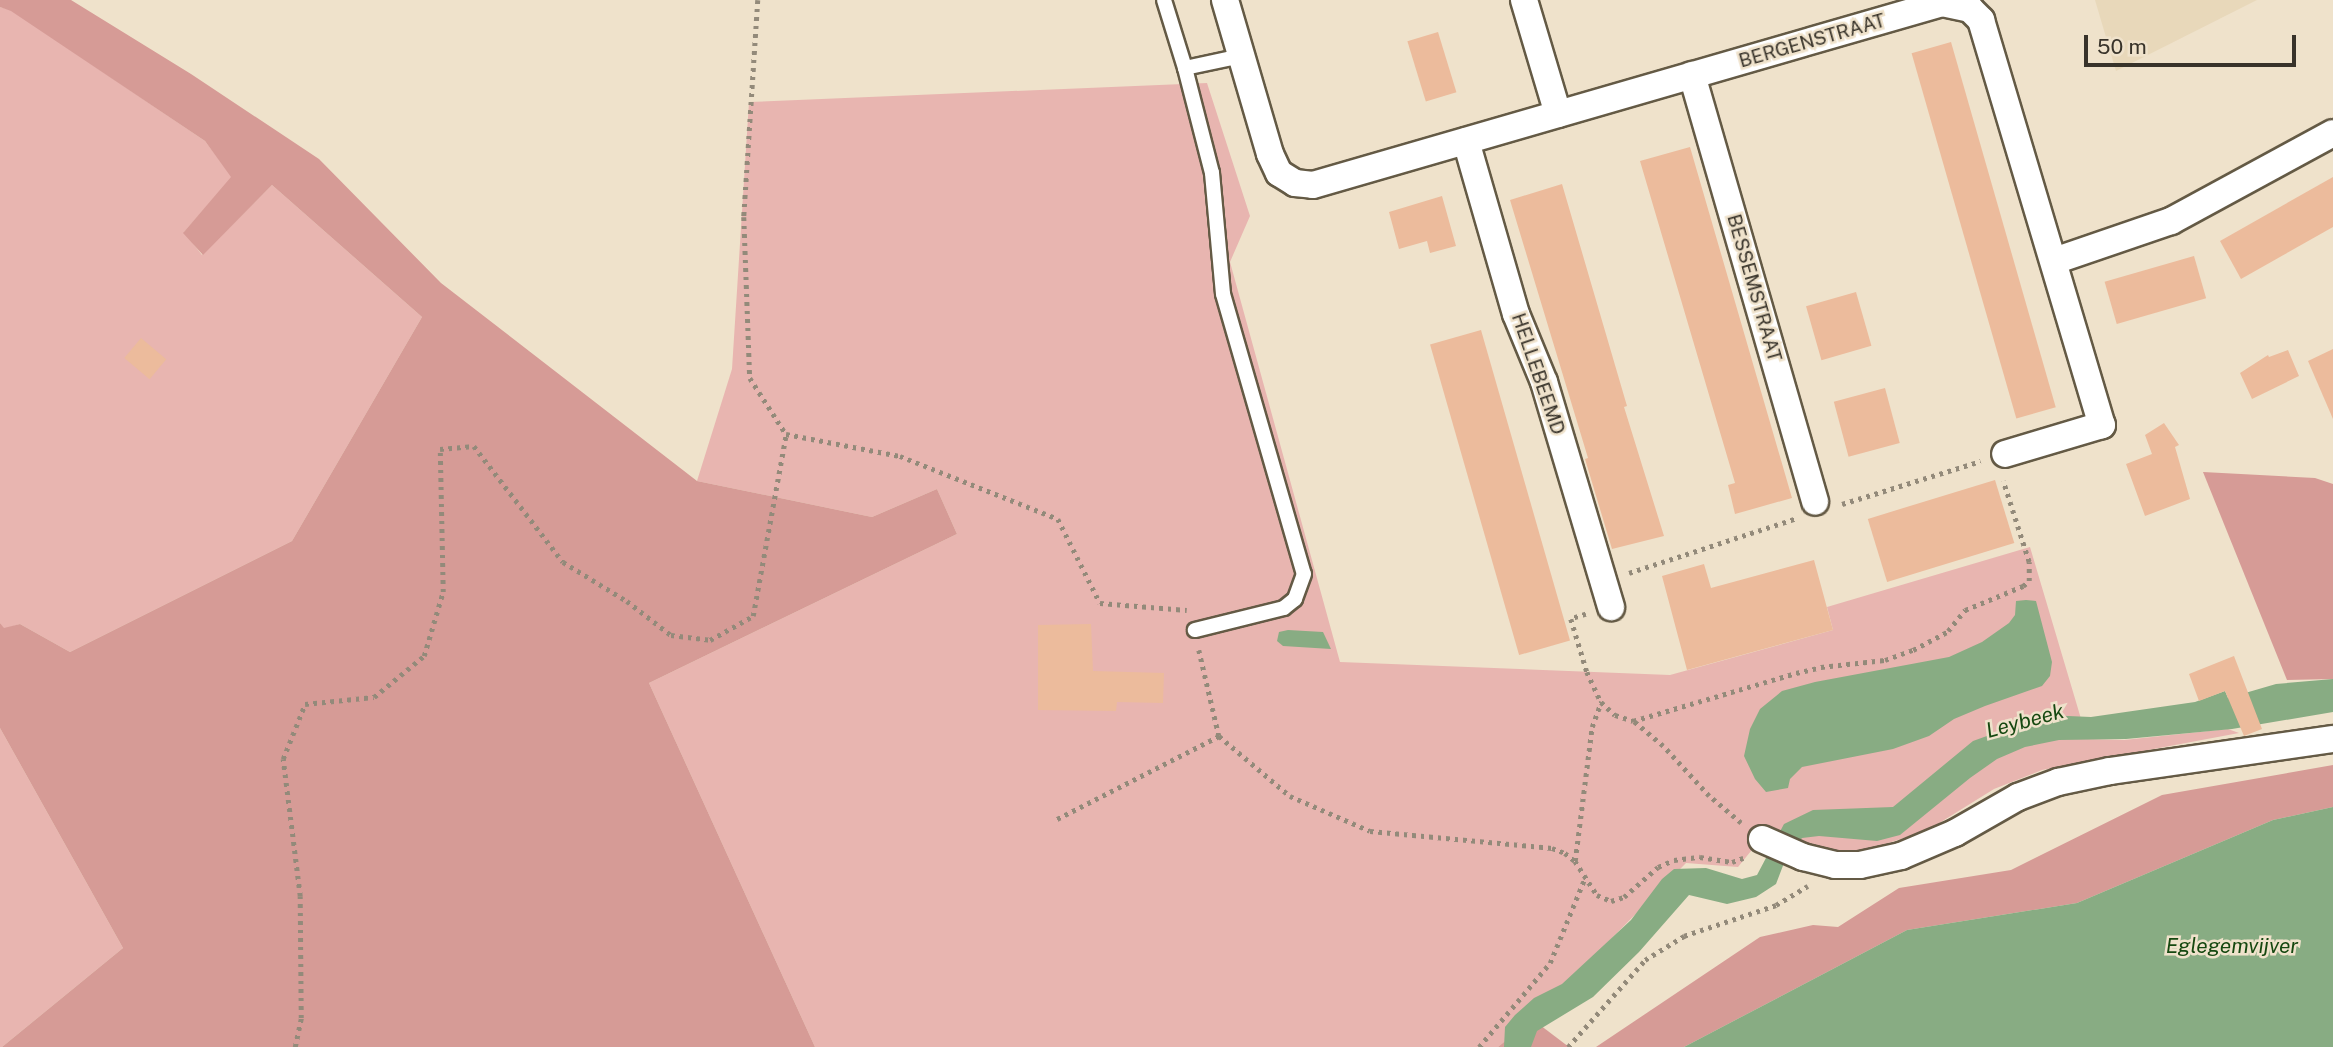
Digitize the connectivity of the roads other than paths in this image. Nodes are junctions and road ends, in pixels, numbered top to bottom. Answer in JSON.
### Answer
{"nodes":[{"id":1,"x":1164,"y":0,"type":"edge"},
{"id":2,"x":1225,"y":0,"type":"edge"},
{"id":3,"x":1524,"y":0,"type":"edge"},
{"id":4,"x":1241,"y":56,"type":"junction"},
{"id":5,"x":1185,"y":68,"type":"junction"},
{"id":6,"x":1692,"y":75,"type":"junction"},
{"id":7,"x":1558,"y":114,"type":"junction"},
{"id":8,"x":2333,"y":133,"type":"edge"},
{"id":9,"x":1466,"y":141,"type":"junction"},
{"id":10,"x":2054,"y":261,"type":"junction"},
{"id":11,"x":2004,"y":454,"type":"road end"},
{"id":12,"x":1815,"y":502,"type":"dead end"},
{"id":13,"x":1611,"y":607,"type":"road end"},
{"id":14,"x":1195,"y":630,"type":"road end"},
{"id":15,"x":2333,"y":739,"type":"edge"},
{"id":16,"x":1762,"y":839,"type":"road end"}],
"edges":[{"from":1,"to":5,"type":"lane"},
{"from":2,"to":4,"type":"street","name":"BERGENSTRAAT"},
{"from":3,"to":7,"type":"street"},
{"from":4,"to":5,"type":"lane"},
{"from":4,"to":9,"type":"street","name":"BERGENSTRAAT"},
{"from":5,"to":14,"type":"lane"},
{"from":6,"to":7,"type":"street","name":"BERGENSTRAAT"},
{"from":6,"to":10,"type":"street","name":"BERGENSTRAAT"},
{"from":6,"to":12,"type":"street","name":"BESSEMSTRAAT"},
{"from":7,"to":9,"type":"street","name":"BERGENSTRAAT"},
{"from":8,"to":10,"type":"street"},
{"from":9,"to":13,"type":"street","name":"HELLEBEEMD"},
{"from":10,"to":11,"type":"street","name":"BERGENSTRAAT"},
{"from":15,"to":16,"type":"street"}]}
